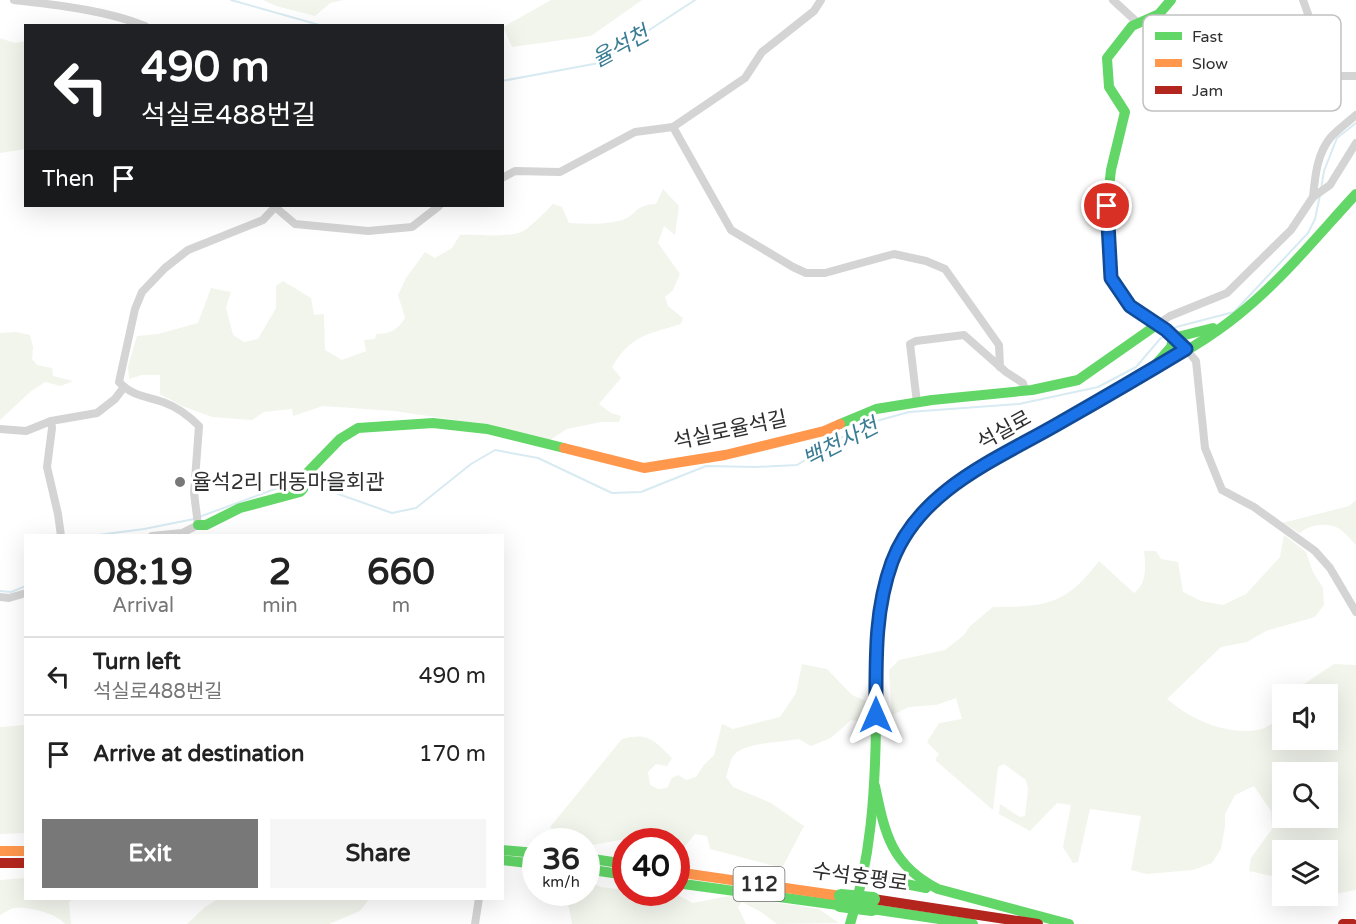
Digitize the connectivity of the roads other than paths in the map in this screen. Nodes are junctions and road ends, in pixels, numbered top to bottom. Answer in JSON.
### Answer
{"nodes":[{"id":1,"x":14,"y":0,"type":"edge"},
{"id":2,"x":821,"y":0,"type":"edge"},
{"id":3,"x":1113,"y":0,"type":"edge"},
{"id":4,"x":1171,"y":0,"type":"edge"},
{"id":5,"x":1304,"y":0,"type":"edge"},
{"id":6,"x":1157,"y":15,"type":"edge"},
{"id":7,"x":1309,"y":15,"type":"edge"},
{"id":8,"x":1143,"y":21,"type":"edge"},
{"id":9,"x":1138,"y":23,"type":"junction"},
{"id":10,"x":141,"y":24,"type":"edge"},
{"id":11,"x":1356,"y":115,"type":"edge"},
{"id":12,"x":673,"y":127,"type":"junction"},
{"id":13,"x":1356,"y":143,"type":"edge"},
{"id":14,"x":504,"y":177,"type":"edge"},
{"id":15,"x":1356,"y":194,"type":"edge"},
{"id":16,"x":1314,"y":196,"type":"junction"},
{"id":17,"x":273,"y":207,"type":"edge"},
{"id":18,"x":275,"y":207,"type":"edge"},
{"id":19,"x":438,"y":207,"type":"edge"},
{"id":20,"x":1227,"y":323,"type":"junction"},
{"id":21,"x":1167,"y":332,"type":"junction"},
{"id":22,"x":1186,"y":349,"type":"junction"},
{"id":23,"x":1000,"y":367,"type":"junction"},
{"id":24,"x":1150,"y":370,"type":"junction"},
{"id":25,"x":124,"y":387,"type":"junction"},
{"id":26,"x":1025,"y":391,"type":"junction"},
{"id":27,"x":917,"y":403,"type":"junction"},
{"id":28,"x":51,"y":421,"type":"junction"},
{"id":29,"x":0,"y":429,"type":"edge"},
{"id":30,"x":200,"y":523,"type":"edge"},
{"id":31,"x":61,"y":534,"type":"edge"},
{"id":32,"x":172,"y":534,"type":"edge"},
{"id":33,"x":24,"y":594,"type":"edge"},
{"id":34,"x":0,"y":597,"type":"edge"},
{"id":35,"x":1356,"y":612,"type":"edge"},
{"id":36,"x":875,"y":786,"type":"junction"},
{"id":37,"x":504,"y":850,"type":"edge"},
{"id":38,"x":0,"y":851,"type":"edge"},
{"id":39,"x":24,"y":851,"type":"edge"},
{"id":40,"x":522,"y":852,"type":"edge"},
{"id":41,"x":504,"y":860,"type":"edge"},
{"id":42,"x":24,"y":862,"type":"edge"},
{"id":43,"x":522,"y":862,"type":"edge"},
{"id":44,"x":0,"y":863,"type":"edge"},
{"id":45,"x":690,"y":874,"type":"edge"},
{"id":46,"x":865,"y":876,"type":"junction"},
{"id":47,"x":690,"y":885,"type":"edge"},
{"id":48,"x":937,"y":889,"type":"junction"},
{"id":49,"x":479,"y":900,"type":"edge"},
{"id":50,"x":841,"y":901,"type":"junction"},
{"id":51,"x":873,"y":904,"type":"junction"},
{"id":52,"x":475,"y":924,"type":"edge"},
{"id":53,"x":850,"y":924,"type":"edge"},
{"id":54,"x":973,"y":924,"type":"edge"},
{"id":55,"x":1038,"y":924,"type":"edge"},
{"id":56,"x":1069,"y":924,"type":"edge"},
{"id":57,"x":1343,"y":924,"type":"edge"},
{"id":58,"x":1353,"y":924,"type":"edge"}],
"edges":[{"from":1,"to":10,"type":"street"},
{"from":2,"to":12,"type":"street"},
{"from":3,"to":9,"type":"street"},
{"from":4,"to":6,"type":"main road"},
{"from":5,"to":7,"type":"street"},
{"from":8,"to":9,"type":"main road"},
{"from":9,"to":21,"type":"main road"},
{"from":11,"to":16,"type":"street"},
{"from":12,"to":14,"type":"street"},
{"from":12,"to":23,"type":"street"},
{"from":13,"to":16,"type":"street"},
{"from":15,"to":20,"type":"main road","name":"석실로"},
{"from":16,"to":21,"type":"street"},
{"from":17,"to":25,"type":"street"},
{"from":18,"to":19,"type":"street"},
{"from":20,"to":21,"type":"main road","name":"석실로율석길"},
{"from":20,"to":22,"type":"main road","name":"석실로"},
{"from":21,"to":22,"type":"street"},
{"from":21,"to":24,"type":"main road"},
{"from":21,"to":26,"type":"main road","name":"석실로율석길"},
{"from":22,"to":24,"type":"main road","name":"석실로"},
{"from":22,"to":35,"type":"street"},
{"from":23,"to":26,"type":"street"},
{"from":23,"to":27,"type":"street"},
{"from":24,"to":36,"type":"main road","name":"석실로"},
{"from":25,"to":28,"type":"street"},
{"from":25,"to":30,"type":"street"},
{"from":26,"to":27,"type":"main road","name":"석실로율석길"},
{"from":27,"to":30,"type":"main road","name":"석실로율석길"},
{"from":28,"to":29,"type":"street"},
{"from":28,"to":31,"type":"street"},
{"from":30,"to":32,"type":"street"},
{"from":33,"to":34,"type":"street"},
{"from":36,"to":46,"type":"main road","name":"석실로"},
{"from":36,"to":48,"type":"main road"},
{"from":37,"to":40,"type":"main road"},
{"from":38,"to":39,"type":"main road"},
{"from":41,"to":43,"type":"main road"},
{"from":42,"to":44,"type":"main road"},
{"from":45,"to":50,"type":"main road","name":"수석호평로","number":"112"},
{"from":46,"to":48,"type":"main road"},
{"from":46,"to":53,"type":"main road","name":"석실로"},
{"from":47,"to":50,"type":"main road","name":"수석호평로","number":"112"},
{"from":48,"to":56,"type":"main road"},
{"from":49,"to":52,"type":"street"},
{"from":50,"to":51,"type":"main road","name":"수석호평로","number":"112","bridge":true},
{"from":51,"to":54,"type":"main road","name":"수석호평로","number":"112"},
{"from":51,"to":55,"type":"main road","name":"수석호평로","number":"112"},
{"from":57,"to":58,"type":"main road"}]}
